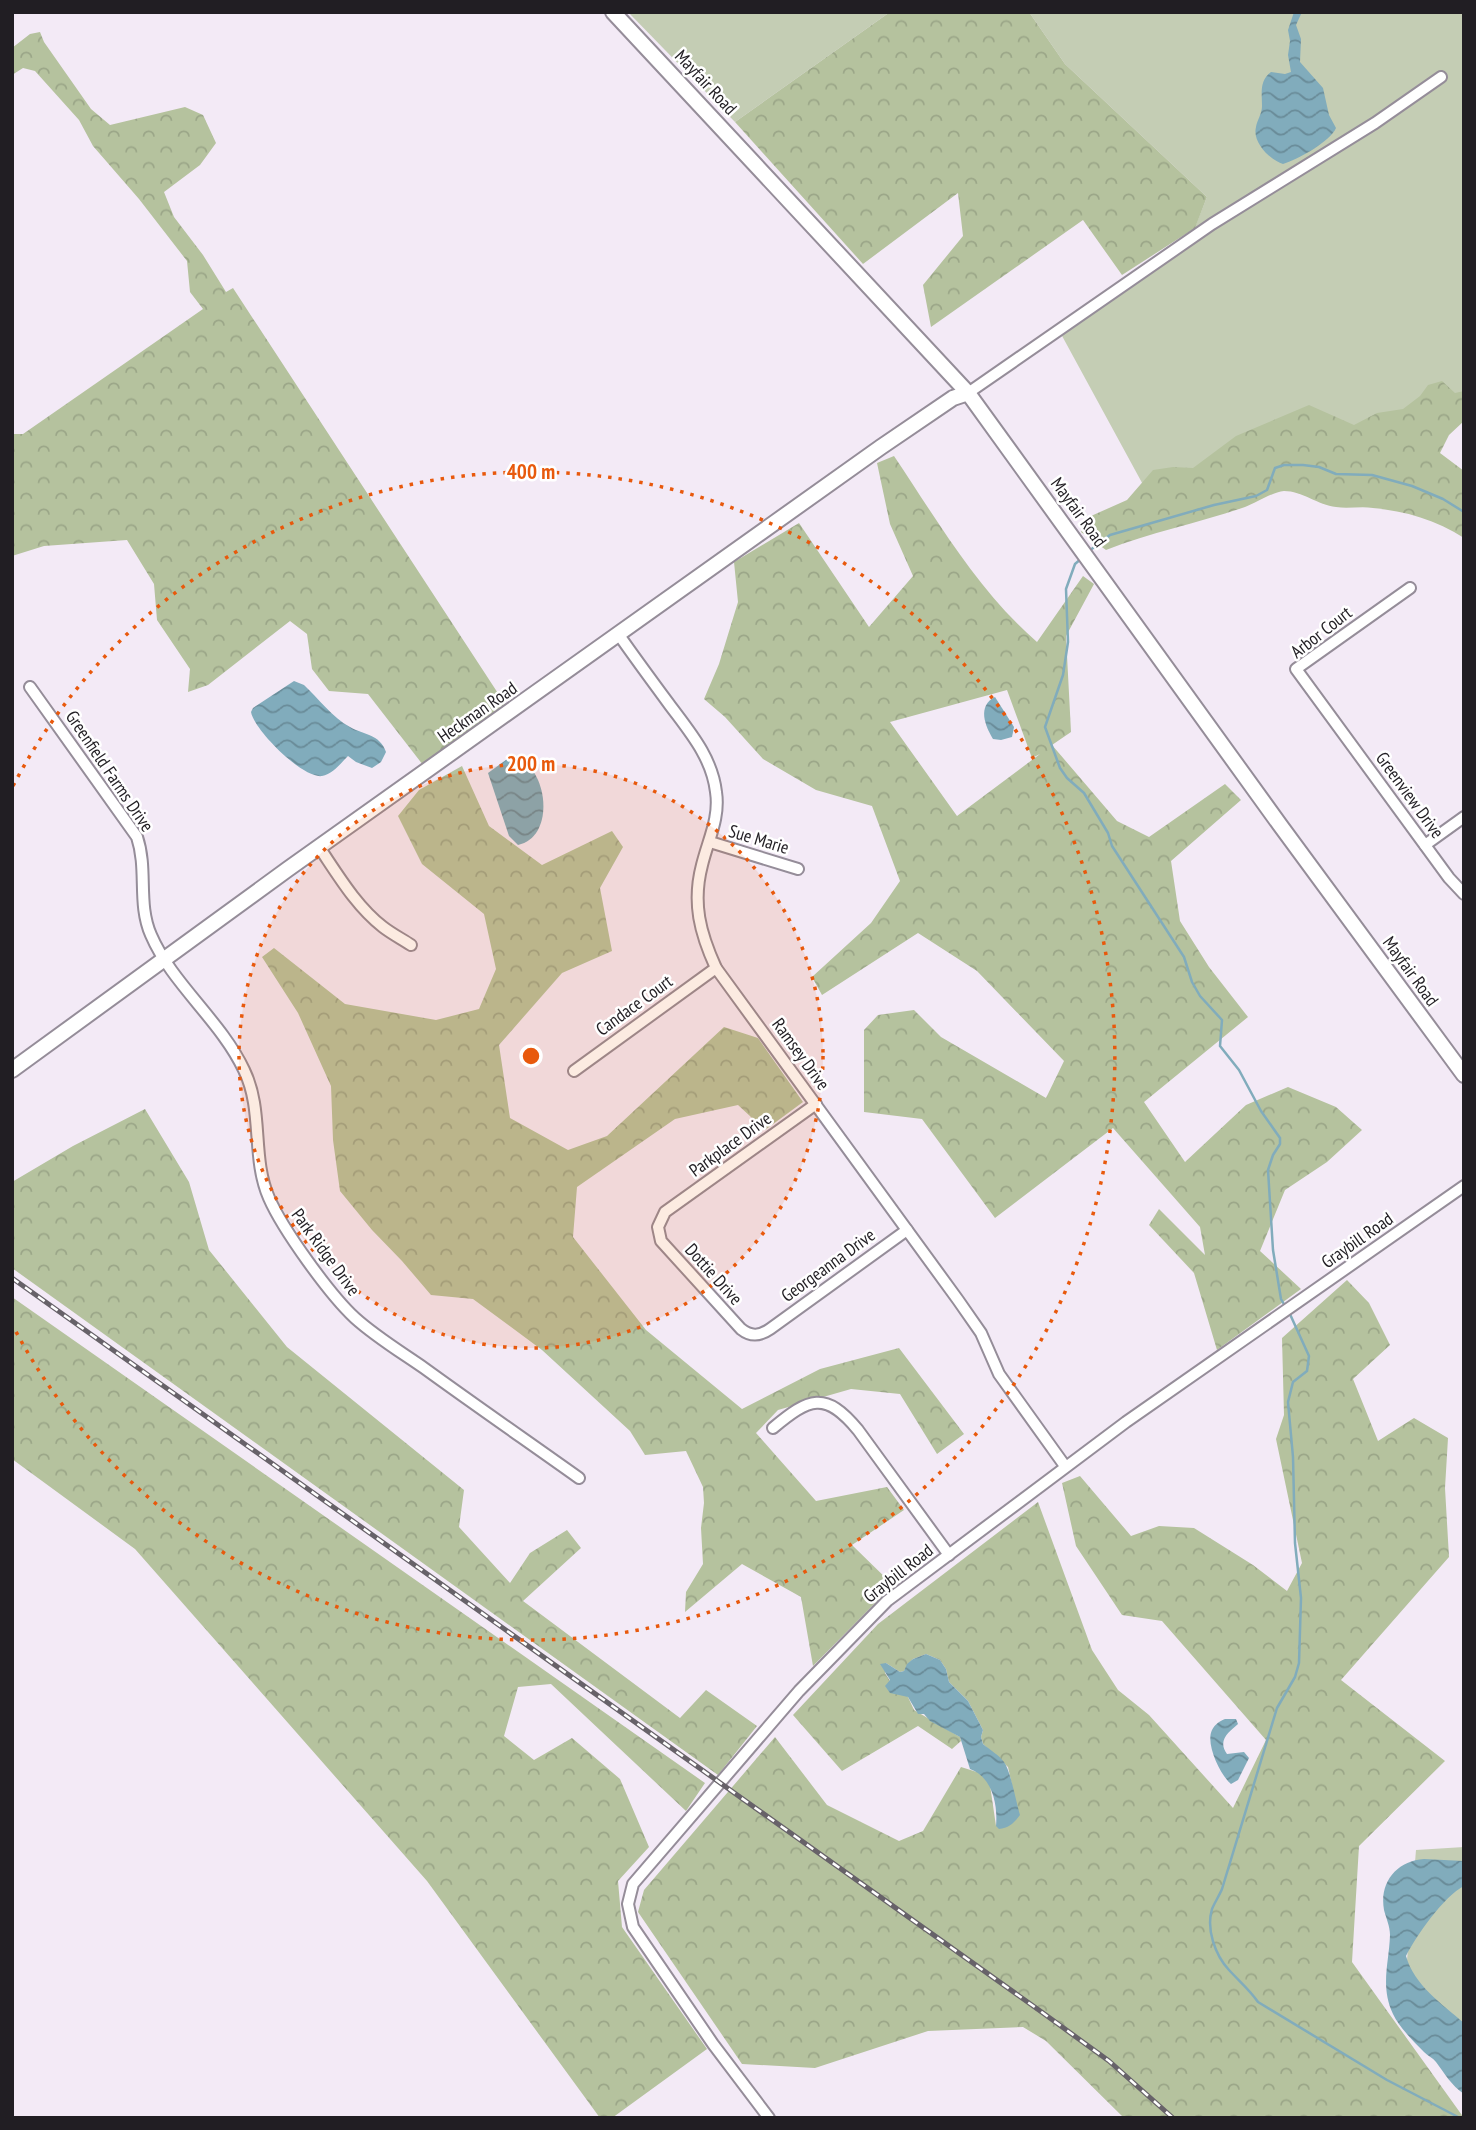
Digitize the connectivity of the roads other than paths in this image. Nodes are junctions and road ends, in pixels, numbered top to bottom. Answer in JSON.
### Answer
{"nodes":[{"id":1,"x":613,"y":12,"type":"edge"},
{"id":2,"x":1441,"y":77,"type":"dead end"},
{"id":3,"x":968,"y":393,"type":"junction"},
{"id":4,"x":1410,"y":588,"type":"dead end"},
{"id":5,"x":618,"y":635,"type":"junction"},
{"id":6,"x":30,"y":687,"type":"dead end"},
{"id":7,"x":1330,"y":715,"type":"joint"},
{"id":8,"x":1464,"y":817,"type":"edge"},
{"id":9,"x":710,"y":842,"type":"junction"},
{"id":10,"x":1425,"y":845,"type":"junction"},
{"id":11,"x":319,"y":848,"type":"junction"},
{"id":12,"x":798,"y":869,"type":"dead end"},
{"id":13,"x":1464,"y":894,"type":"edge"},
{"id":14,"x":411,"y":945,"type":"dead end"},
{"id":15,"x":164,"y":959,"type":"junction"},
{"id":16,"x":716,"y":968,"type":"junction"},
{"id":17,"x":12,"y":1070,"type":"edge"},
{"id":18,"x":573,"y":1071,"type":"dead end"},
{"id":19,"x":1464,"y":1075,"type":"edge"},
{"id":20,"x":816,"y":1104,"type":"junction"},
{"id":21,"x":1464,"y":1186,"type":"edge"},
{"id":22,"x":665,"y":1212,"type":"joint"},
{"id":23,"x":907,"y":1230,"type":"junction"},
{"id":24,"x":770,"y":1329,"type":"joint"},
{"id":25,"x":772,"y":1428,"type":"dead end"},
{"id":26,"x":1065,"y":1466,"type":"junction"},
{"id":27,"x":579,"y":1478,"type":"dead end"},
{"id":28,"x":949,"y":1555,"type":"junction"},
{"id":29,"x":769,"y":2118,"type":"edge"}],
"edges":[{"from":1,"to":3,"type":"street","name":"Mayfair Road"},
{"from":2,"to":3,"type":"street"},
{"from":3,"to":5,"type":"street","name":"Heckman Road"},
{"from":3,"to":19,"type":"street","name":"Mayfair Road"},
{"from":4,"to":7,"type":"street","name":"Arbor Court"},
{"from":5,"to":9,"type":"street","name":"Ramsey Drive"},
{"from":5,"to":11,"type":"street","name":"Heckman Road"},
{"from":6,"to":15,"type":"street","name":"Greenfield Farms Drive"},
{"from":7,"to":10,"type":"street","name":"Greenview Drive"},
{"from":8,"to":10,"type":"street"},
{"from":9,"to":12,"type":"street","name":"Sue Marie"},
{"from":9,"to":16,"type":"street","name":"Ramsey Drive"},
{"from":10,"to":13,"type":"street","name":"Greenview Drive"},
{"from":11,"to":14,"type":"street"},
{"from":11,"to":15,"type":"street","name":"Heckman Road"},
{"from":15,"to":17,"type":"street","name":"Heckman Road"},
{"from":15,"to":27,"type":"street","name":"Park Ridge Drive"},
{"from":16,"to":18,"type":"street","name":"Candace Court"},
{"from":16,"to":20,"type":"street","name":"Ramsey Drive"},
{"from":20,"to":22,"type":"street","name":"Parkplace Drive"},
{"from":20,"to":23,"type":"street","name":"Ramsey Drive"},
{"from":21,"to":26,"type":"street","name":"Graybill Road"},
{"from":22,"to":24,"type":"street","name":"Dottie Drive"},
{"from":23,"to":24,"type":"street","name":"Georgeanna Drive"},
{"from":23,"to":26,"type":"street","name":"Ramsey Drive"},
{"from":25,"to":28,"type":"street"},
{"from":26,"to":28,"type":"street","name":"Graybill Road"},
{"from":28,"to":29,"type":"street","name":"Graybill Road"}]}
